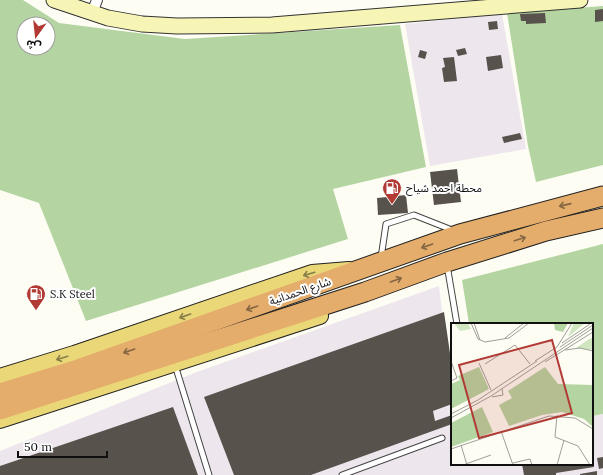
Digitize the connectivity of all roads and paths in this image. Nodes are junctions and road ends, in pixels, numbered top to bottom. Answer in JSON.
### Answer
{"nodes":[{"id":1,"x":54,"y":0,"type":"edge"},
{"id":2,"x":580,"y":0,"type":"edge"},
{"id":3,"x":458,"y":5,"type":"edge"},
{"id":4,"x":94,"y":7,"type":"edge"},
{"id":5,"x":603,"y":196,"type":"edge"},
{"id":6,"x":603,"y":218,"type":"edge"},
{"id":7,"x":460,"y":234,"type":"junction"},
{"id":8,"x":380,"y":262,"type":"junction"},
{"id":9,"x":447,"y":262,"type":"junction"},
{"id":10,"x":361,"y":270,"type":"junction"},
{"id":11,"x":365,"y":292,"type":"junction"},
{"id":12,"x":457,"y":323,"type":"edge"},
{"id":13,"x":175,"y":364,"type":"junction"},
{"id":14,"x":0,"y":376,"type":"edge"},
{"id":15,"x":0,"y":393,"type":"edge"},
{"id":16,"x":0,"y":410,"type":"edge"},
{"id":17,"x":0,"y":420,"type":"edge"},
{"id":18,"x":442,"y":438,"type":"dead end"},
{"id":19,"x":209,"y":475,"type":"edge"},
{"id":20,"x":342,"y":475,"type":"edge"}],
"edges":[{"from":1,"to":4,"type":"street"},
{"from":2,"to":3,"type":"street"},
{"from":3,"to":4,"type":"street"},
{"from":5,"to":7,"type":"highway","name":"شارع الحمدانية","one_way":true},
{"from":9,"to":6,"type":"highway","name":"شارع الحمدانية","one_way":true},
{"from":7,"to":8,"type":"highway","name":"شارع الحمدانية","one_way":true},
{"from":7,"to":8,"type":"lane"},
{"from":8,"to":10,"type":"highway","name":"شارع الحمدانية"},
{"from":11,"to":9,"type":"highway","name":"شارع الحمدانية","one_way":true},
{"from":9,"to":12,"type":"lane"},
{"from":10,"to":14,"type":"main road","one_way":true},
{"from":10,"to":15,"type":"highway","name":"شارع الحمدانية","one_way":true},
{"from":11,"to":13,"type":"main road"},
{"from":11,"to":16,"type":"highway","name":"شارع الحمدانية"},
{"from":13,"to":17,"type":"main road"},
{"from":13,"to":19,"type":"lane"},
{"from":18,"to":20,"type":"lane"}]}
